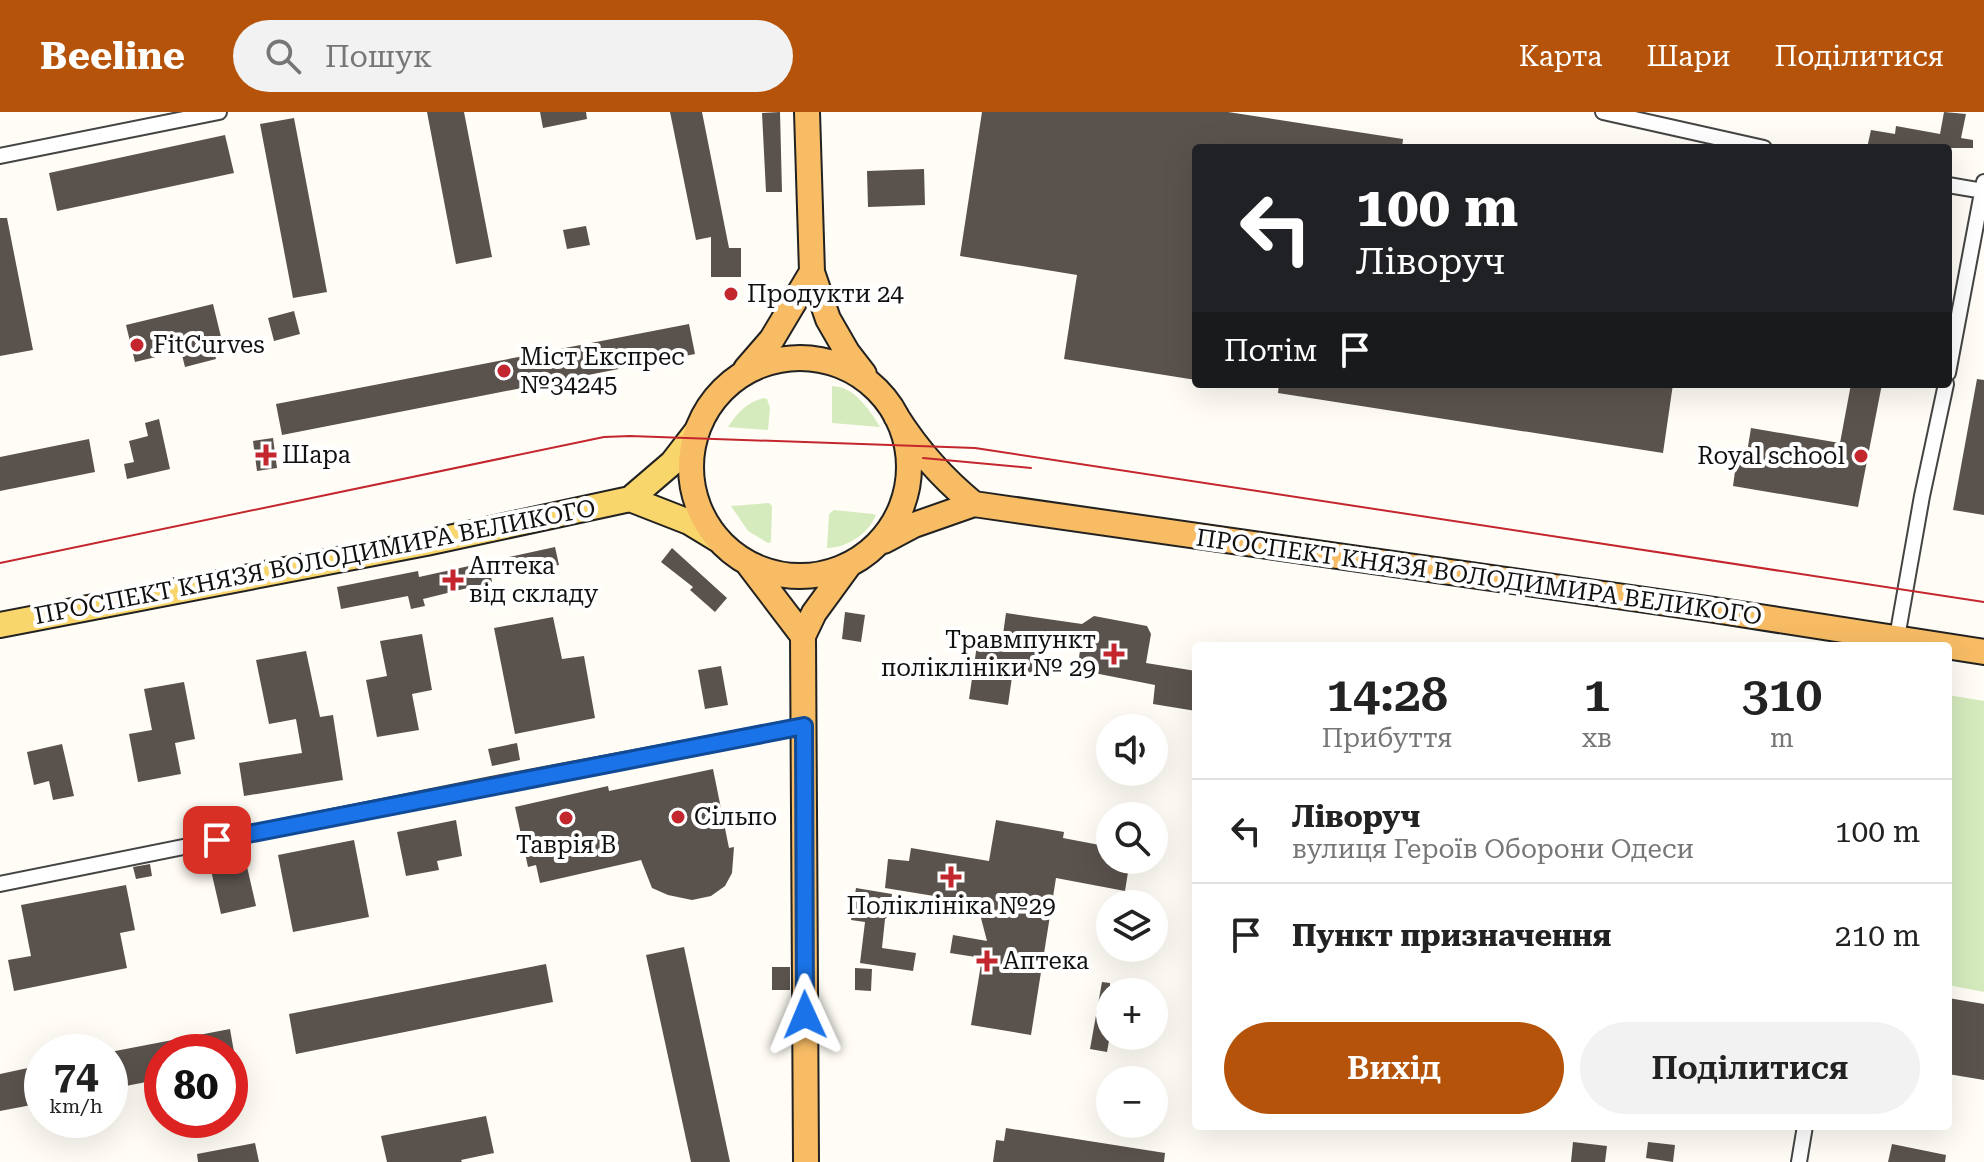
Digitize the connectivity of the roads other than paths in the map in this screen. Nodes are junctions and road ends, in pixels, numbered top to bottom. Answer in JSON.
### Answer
{"nodes":[{"id":1,"x":219,"y":112,"type":"edge"},
{"id":2,"x":807,"y":112,"type":"edge"},
{"id":3,"x":1603,"y":112,"type":"edge"},
{"id":4,"x":1746,"y":144,"type":"edge"},
{"id":5,"x":0,"y":156,"type":"edge"},
{"id":6,"x":1952,"y":185,"type":"edge"},
{"id":7,"x":1983,"y":188,"type":"edge"},
{"id":8,"x":812,"y":272,"type":"junction"},
{"id":9,"x":1952,"y":352,"type":"edge"},
{"id":10,"x":742,"y":374,"type":"junction"},
{"id":11,"x":876,"y":388,"type":"junction"},
{"id":12,"x":1945,"y":388,"type":"edge"},
{"id":13,"x":896,"y":416,"type":"junction"},
{"id":14,"x":696,"y":432,"type":"junction"},
{"id":15,"x":630,"y":499,"type":"junction"},
{"id":16,"x":974,"y":504,"type":"junction"},
{"id":17,"x":717,"y":539,"type":"junction"},
{"id":18,"x":877,"y":544,"type":"junction"},
{"id":19,"x":747,"y":562,"type":"junction"},
{"id":20,"x":849,"y":565,"type":"junction"},
{"id":21,"x":0,"y":625,"type":"edge"},
{"id":22,"x":803,"y":636,"type":"junction"},
{"id":23,"x":1896,"y":642,"type":"edge"},
{"id":24,"x":1952,"y":648,"type":"edge"},
{"id":25,"x":1984,"y":652,"type":"edge"},
{"id":26,"x":804,"y":726,"type":"junction"},
{"id":27,"x":0,"y":884,"type":"edge"},
{"id":28,"x":1804,"y":1130,"type":"edge"},
{"id":29,"x":806,"y":1162,"type":"edge"},
{"id":30,"x":1799,"y":1162,"type":"edge"}],
"edges":[{"from":1,"to":5,"type":"street"},
{"from":2,"to":8,"type":"highway"},
{"from":3,"to":4,"type":"street"},
{"from":6,"to":7,"type":"street"},
{"from":7,"to":9,"type":"street"},
{"from":8,"to":10,"type":"highway"},
{"from":8,"to":11,"type":"highway"},
{"from":10,"to":11,"type":"highway"},
{"from":10,"to":14,"type":"highway"},
{"from":11,"to":13,"type":"highway"},
{"from":12,"to":23,"type":"street"},
{"from":13,"to":16,"type":"highway"},
{"from":13,"to":18,"type":"highway"},
{"from":14,"to":15,"type":"main road","name":"ПРОСПЕКТ КНЯЗЯ ВОЛОДИМИРА ВЕЛИКОГО"},
{"from":14,"to":17,"type":"highway"},
{"from":15,"to":17,"type":"main road","name":"ПРОСПЕКТ КНЯЗЯ ВОЛОДИМИРА ВЕЛИКОГО"},
{"from":15,"to":21,"type":"main road","name":"ПРОСПЕКТ КНЯЗЯ ВОЛОДИМИРА ВЕЛИКОГО"},
{"from":16,"to":18,"type":"highway","name":"ПРОСПЕКТ КНЯЗЯ ВОЛОДИМИРА ВЕЛИКОГО"},
{"from":16,"to":23,"type":"highway","name":"ПРОСПЕКТ КНЯЗЯ ВОЛОДИМИРА ВЕЛИКОГО"},
{"from":17,"to":19,"type":"highway"},
{"from":18,"to":20,"type":"highway"},
{"from":19,"to":20,"type":"highway"},
{"from":19,"to":22,"type":"highway"},
{"from":20,"to":22,"type":"highway"},
{"from":22,"to":26,"type":"highway"},
{"from":24,"to":25,"type":"highway","name":"ПРОСПЕКТ КНЯЗЯ ВОЛОДИМИРА ВЕЛИКОГО"},
{"from":26,"to":27,"type":"street"},
{"from":26,"to":29,"type":"highway"},
{"from":28,"to":30,"type":"street"}]}
